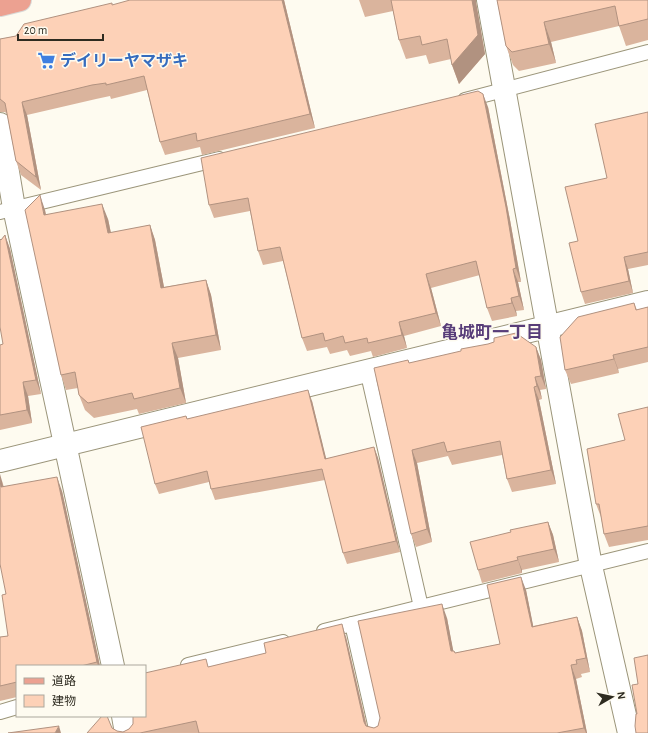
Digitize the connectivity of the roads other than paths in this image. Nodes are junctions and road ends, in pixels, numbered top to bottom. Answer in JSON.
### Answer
{"nodes":[{"id":1,"x":20,"y":0,"type":"edge"},
{"id":2,"x":488,"y":0,"type":"edge"},
{"id":3,"x":0,"y":5,"type":"edge"},
{"id":4,"x":648,"y":52,"type":"edge"},
{"id":5,"x":504,"y":91,"type":"junction"},
{"id":6,"x":449,"y":104,"type":"edge"},
{"id":7,"x":0,"y":124,"type":"edge"},
{"id":8,"x":231,"y":156,"type":"edge"},
{"id":9,"x":7,"y":210,"type":"edge"},
{"id":10,"x":648,"y":302,"type":"edge"},
{"id":11,"x":548,"y":326,"type":"junction"},
{"id":12,"x":367,"y":370,"type":"junction"},
{"id":13,"x":64,"y":446,"type":"junction"},
{"id":14,"x":0,"y":462,"type":"edge"},
{"id":15,"x":648,"y":551,"type":"edge"},
{"id":16,"x":591,"y":566,"type":"junction"},
{"id":17,"x":421,"y":607,"type":"junction"},
{"id":18,"x":352,"y":624,"type":"junction"},
{"id":19,"x":314,"y":634,"type":"edge"},
{"id":20,"x":299,"y":638,"type":"edge"},
{"id":21,"x":113,"y":665,"type":"edge"},
{"id":22,"x":176,"y":668,"type":"edge"},
{"id":23,"x":16,"y":707,"type":"edge"},
{"id":24,"x":0,"y":712,"type":"edge"},
{"id":25,"x":123,"y":717,"type":"edge"},
{"id":26,"x":126,"y":733,"type":"edge"},
{"id":27,"x":377,"y":733,"type":"edge"},
{"id":28,"x":630,"y":733,"type":"edge"}],
"edges":[{"from":1,"to":3,"type":"main road"},
{"from":2,"to":5,"type":"street"},
{"from":4,"to":5,"type":"lane"},
{"from":5,"to":6,"type":"lane"},
{"from":5,"to":11,"type":"street"},
{"from":7,"to":9,"type":"street"},
{"from":8,"to":9,"type":"lane"},
{"from":9,"to":13,"type":"street"},
{"from":10,"to":11,"type":"street"},
{"from":11,"to":12,"type":"street"},
{"from":11,"to":16,"type":"street"},
{"from":12,"to":13,"type":"street"},
{"from":12,"to":17,"type":"lane"},
{"from":13,"to":14,"type":"street"},
{"from":13,"to":21,"type":"street"},
{"from":15,"to":16,"type":"lane"},
{"from":16,"to":17,"type":"lane"},
{"from":16,"to":28,"type":"street"},
{"from":17,"to":18,"type":"lane"},
{"from":18,"to":19,"type":"lane"},
{"from":18,"to":27,"type":"lane"},
{"from":20,"to":22,"type":"lane"},
{"from":23,"to":24,"type":"lane"},
{"from":25,"to":26,"type":"street"}]}
